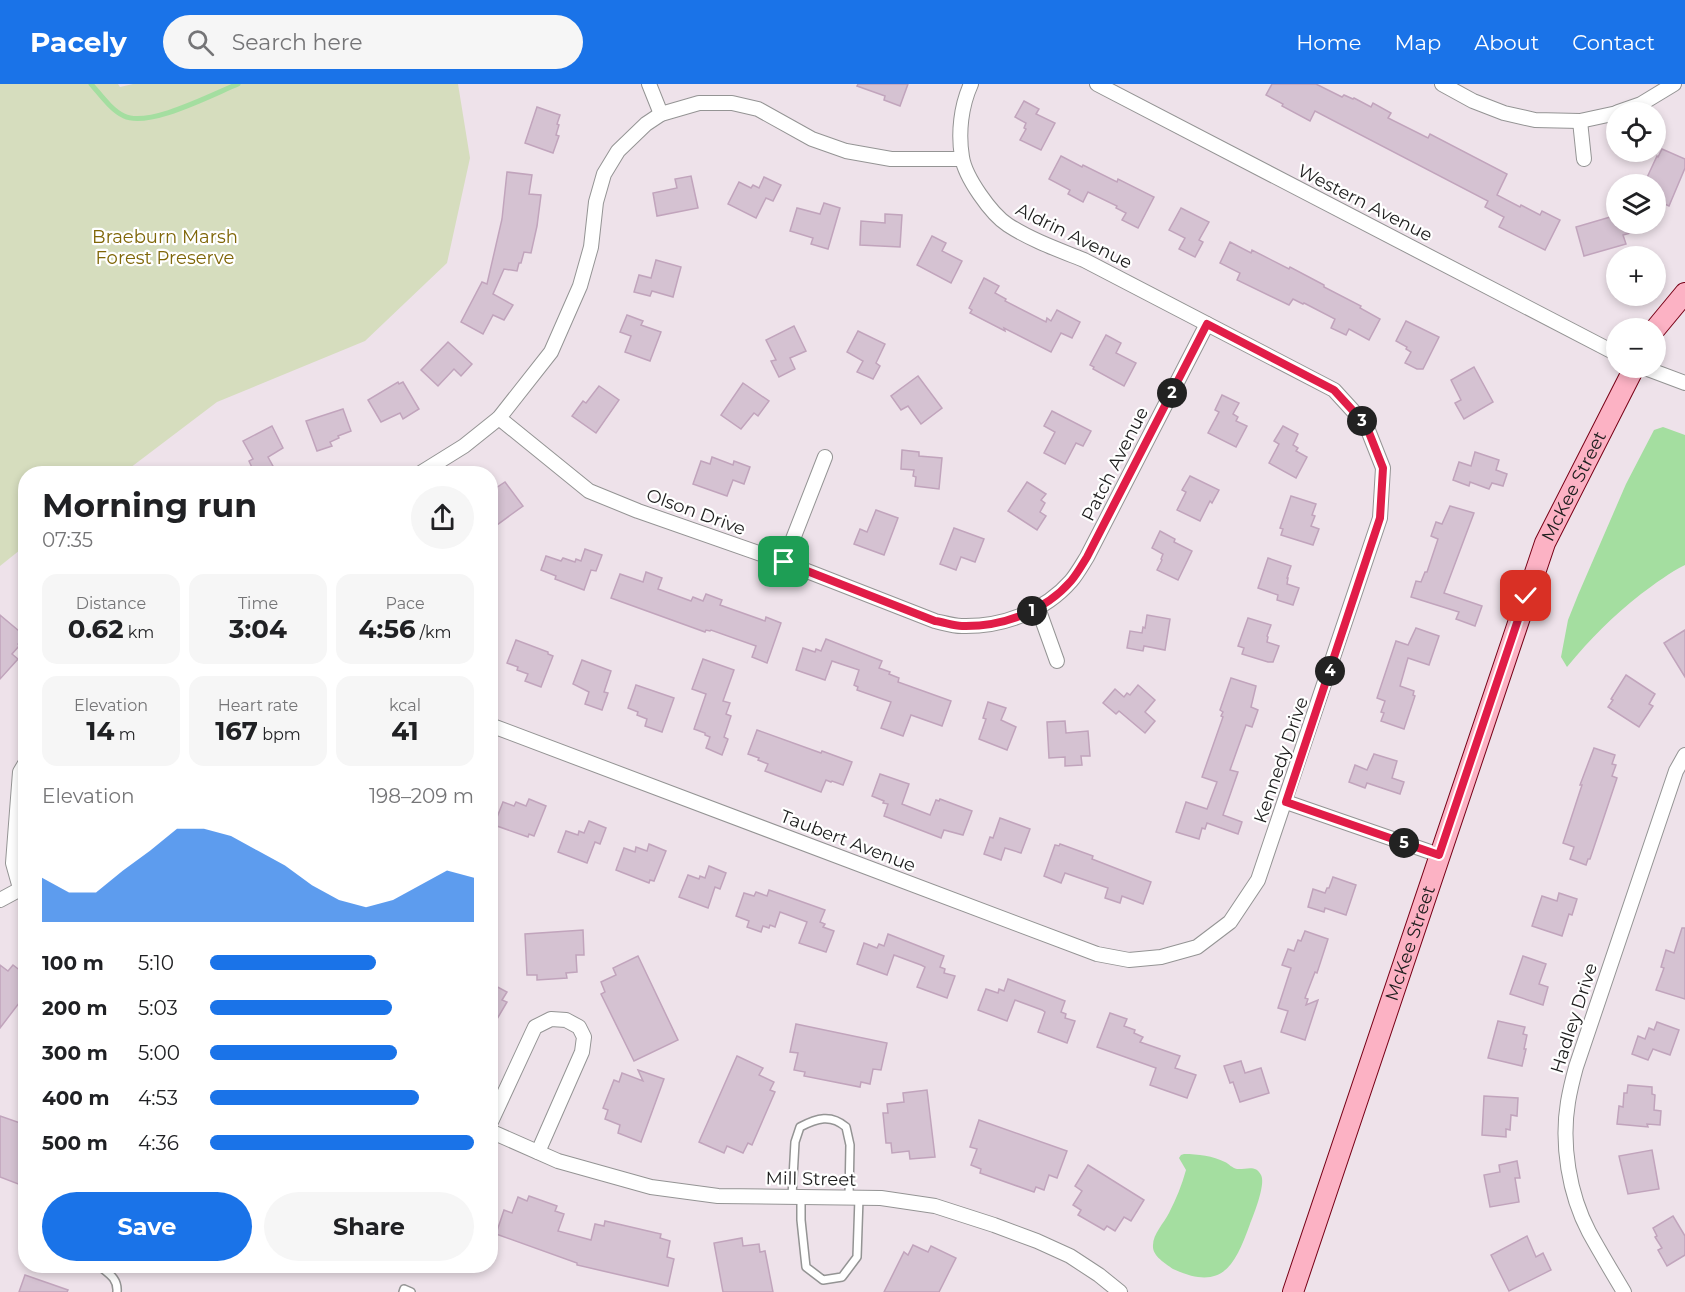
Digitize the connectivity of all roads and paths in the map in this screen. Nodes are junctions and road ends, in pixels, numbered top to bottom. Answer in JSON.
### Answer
{"nodes":[{"id":1,"x":649,"y":84,"type":"edge"},
{"id":2,"x":971,"y":84,"type":"edge"},
{"id":3,"x":1097,"y":84,"type":"edge"},
{"id":4,"x":1442,"y":84,"type":"edge"},
{"id":5,"x":1674,"y":84,"type":"edge"},
{"id":6,"x":1644,"y":102,"type":"edge"},
{"id":7,"x":662,"y":114,"type":"junction"},
{"id":8,"x":1606,"y":115,"type":"edge"},
{"id":9,"x":1580,"y":121,"type":"junction"},
{"id":10,"x":962,"y":159,"type":"junction"},
{"id":11,"x":1584,"y":159,"type":"dead end"},
{"id":12,"x":1685,"y":293,"type":"edge"},
{"id":13,"x":1664,"y":318,"type":"edge"},
{"id":14,"x":1207,"y":324,"type":"junction"},
{"id":15,"x":1606,"y":348,"type":"edge"},
{"id":16,"x":1666,"y":376,"type":"edge"},
{"id":17,"x":1629,"y":378,"type":"edge"},
{"id":18,"x":1685,"y":383,"type":"edge"},
{"id":19,"x":499,"y":418,"type":"junction"},
{"id":20,"x":1366,"y":425,"type":"joint"},
{"id":21,"x":825,"y":457,"type":"dead end"},
{"id":22,"x":432,"y":466,"type":"edge"},
{"id":23,"x":784,"y":562,"type":"junction"},
{"id":24,"x":1038,"y":608,"type":"junction"},
{"id":25,"x":1057,"y":661,"type":"dead end"},
{"id":26,"x":498,"y":728,"type":"edge"},
{"id":27,"x":1685,"y":755,"type":"edge"},
{"id":28,"x":18,"y":798,"type":"edge"},
{"id":29,"x":1286,"y":802,"type":"junction"},
{"id":30,"x":1439,"y":855,"type":"junction"},
{"id":31,"x":18,"y":875,"type":"edge"},
{"id":32,"x":18,"y":890,"type":"edge"},
{"id":33,"x":0,"y":900,"type":"edge"},
{"id":34,"x":1197,"y":947,"type":"joint"},
{"id":35,"x":498,"y":1107,"type":"edge"},
{"id":36,"x":498,"y":1134,"type":"edge"},
{"id":37,"x":538,"y":1152,"type":"junction"},
{"id":38,"x":797,"y":1196,"type":"junction"},
{"id":39,"x":854,"y":1197,"type":"junction"},
{"id":40,"x":109,"y":1273,"type":"edge"},
{"id":41,"x":117,"y":1292,"type":"edge"},
{"id":42,"x":403,"y":1292,"type":"edge"},
{"id":43,"x":411,"y":1292,"type":"edge"},
{"id":44,"x":1120,"y":1292,"type":"edge"},
{"id":45,"x":1293,"y":1292,"type":"edge"},
{"id":46,"x":1623,"y":1292,"type":"edge"}],
"edges":[{"from":1,"to":7,"type":"street"},
{"from":2,"to":10,"type":"street"},
{"from":3,"to":15,"type":"street","name":"Western Avenue"},
{"from":4,"to":9,"type":"street"},
{"from":5,"to":6,"type":"street"},
{"from":7,"to":10,"type":"street"},
{"from":7,"to":19,"type":"street"},
{"from":8,"to":9,"type":"street"},
{"from":9,"to":11,"type":"street"},
{"from":10,"to":14,"type":"street","name":"Aldrin Avenue"},
{"from":12,"to":13,"type":"street"},
{"from":14,"to":20,"type":"street","name":"Aldrin Avenue"},
{"from":14,"to":24,"type":"street","name":"Patch Avenue"},
{"from":16,"to":18,"type":"street"},
{"from":17,"to":30,"type":"street","name":"McKee Street"},
{"from":19,"to":22,"type":"street"},
{"from":19,"to":23,"type":"street","name":"Olson Drive"},
{"from":20,"to":29,"type":"street","name":"Kennedy Drive"},
{"from":21,"to":23,"type":"street"},
{"from":23,"to":24,"type":"street","name":"Olson Drive"},
{"from":24,"to":25,"type":"street"},
{"from":26,"to":34,"type":"street","name":"Taubert Avenue"},
{"from":27,"to":46,"type":"street","name":"Hadley Drive"},
{"from":28,"to":31,"type":"street"},
{"from":29,"to":30,"type":"street"},
{"from":29,"to":34,"type":"street","name":"Kennedy Drive"},
{"from":30,"to":45,"type":"street","name":"McKee Street"},
{"from":32,"to":33,"type":"street"},
{"from":35,"to":37,"type":"street"},
{"from":36,"to":37,"type":"street","name":"Mill Street"},
{"from":37,"to":38,"type":"street","name":"Mill Street"},
{"from":38,"to":39,"type":"street","name":"Mill Street"},
{"from":38,"to":39,"type":"lane"},
{"from":38,"to":39,"type":"lane"},
{"from":39,"to":44,"type":"street","name":"Mill Street"},
{"from":40,"to":41,"type":"lane"},
{"from":42,"to":43,"type":"lane"}]}
